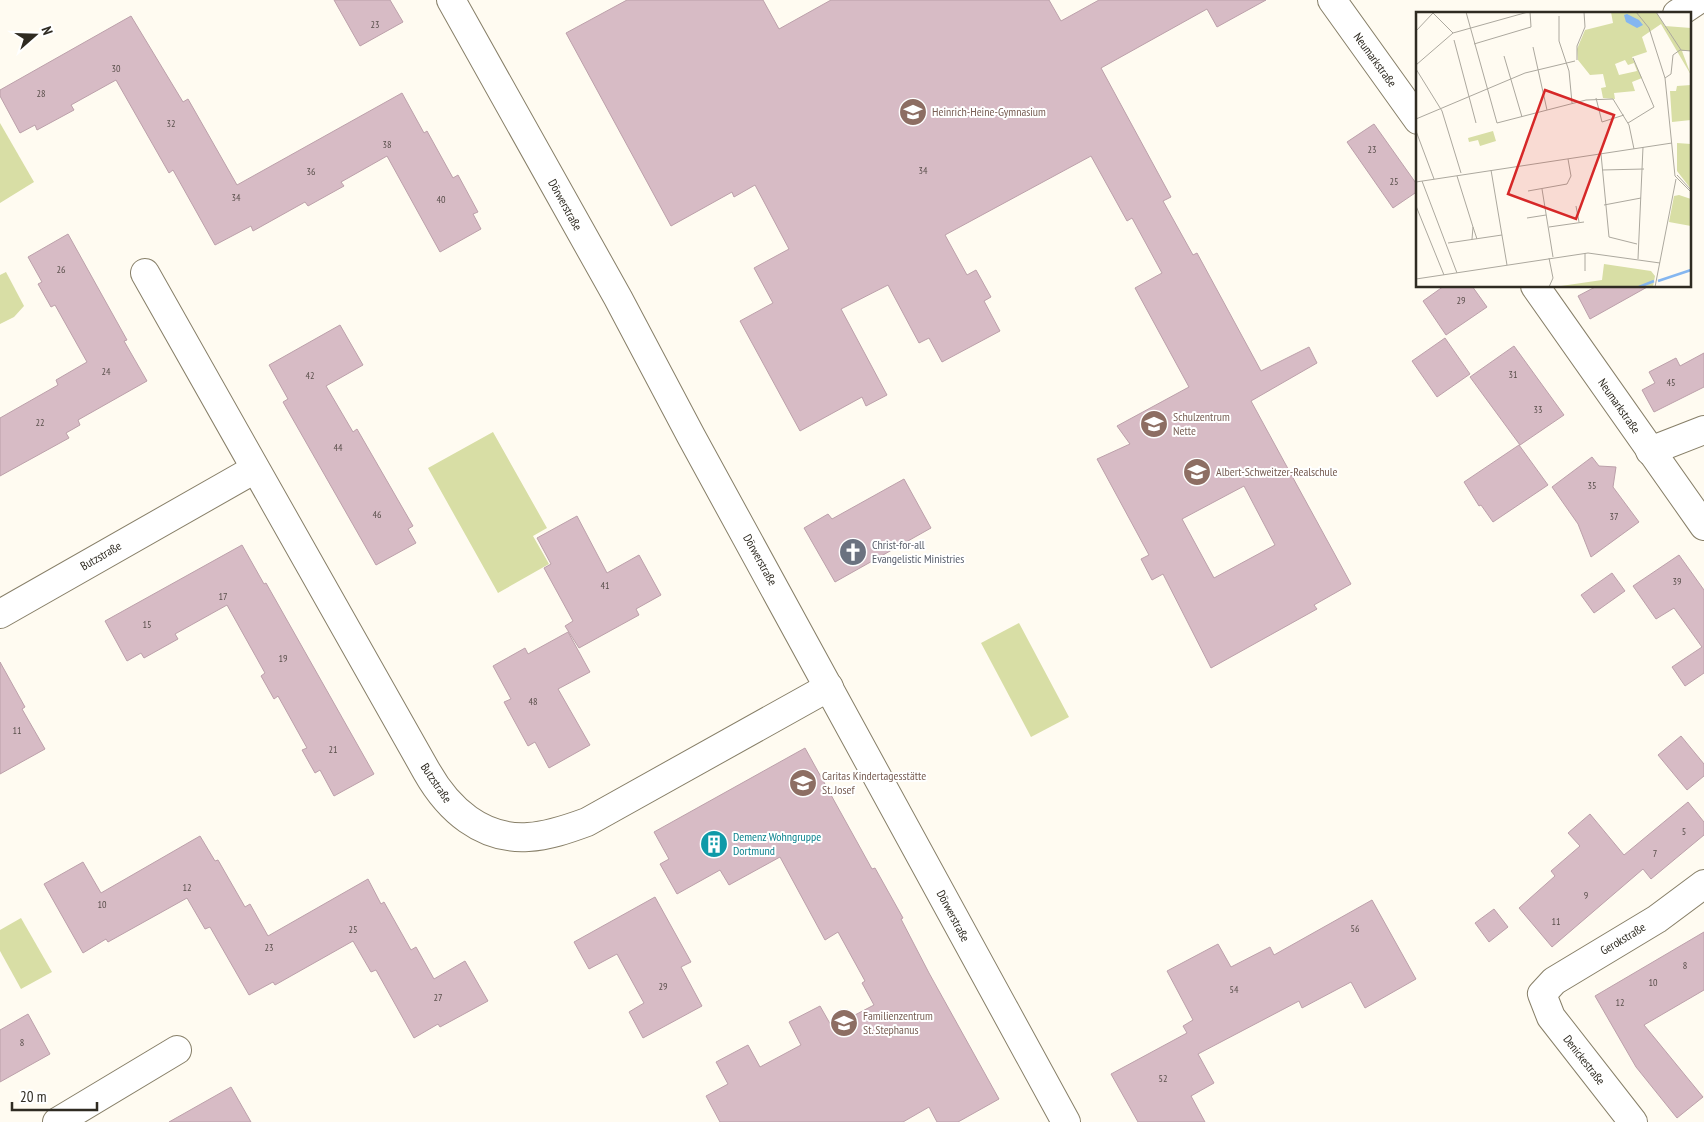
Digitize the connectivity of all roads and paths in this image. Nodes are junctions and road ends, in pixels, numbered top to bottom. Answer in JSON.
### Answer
{"nodes":[{"id":1,"x":450,"y":0,"type":"edge"},
{"id":2,"x":1332,"y":0,"type":"edge"},
{"id":3,"x":1698,"y":0,"type":"edge"},
{"id":4,"x":1680,"y":12,"type":"edge"},
{"id":5,"x":1416,"y":117,"type":"edge"},
{"id":6,"x":145,"y":273,"type":"dead end"},
{"id":7,"x":1536,"y":288,"type":"edge"},
{"id":8,"x":1704,"y":430,"type":"edge"},
{"id":9,"x":1650,"y":450,"type":"junction"},
{"id":10,"x":255,"y":469,"type":"junction"},
{"id":11,"x":1704,"y":526,"type":"edge"},
{"id":12,"x":0,"y":614,"type":"edge"},
{"id":13,"x":830,"y":687,"type":"junction"},
{"id":14,"x":1704,"y":884,"type":"edge"},
{"id":15,"x":1542,"y":994,"type":"joint"},
{"id":16,"x":177,"y":1050,"type":"dead end"},
{"id":17,"x":57,"y":1122,"type":"edge"},
{"id":18,"x":1066,"y":1122,"type":"edge"},
{"id":19,"x":1633,"y":1122,"type":"edge"}],
"edges":[{"from":1,"to":13,"type":"street","name":"Dörwerstraße"},
{"from":2,"to":5,"type":"street","name":"Neumarkstraße"},
{"from":3,"to":4,"type":"street"},
{"from":6,"to":10,"type":"street","name":"Butzstraße"},
{"from":7,"to":9,"type":"street","name":"Neumarkstraße"},
{"from":8,"to":9,"type":"street"},
{"from":9,"to":11,"type":"street","name":"Neumarkstraße"},
{"from":10,"to":12,"type":"street","name":"Butzstraße"},
{"from":10,"to":13,"type":"street","name":"Butzstraße"},
{"from":13,"to":18,"type":"street","name":"Dörwerstraße"},
{"from":14,"to":15,"type":"street","name":"Gerokstraße"},
{"from":15,"to":19,"type":"street","name":"Denickestraße"},
{"from":16,"to":17,"type":"street"}]}
